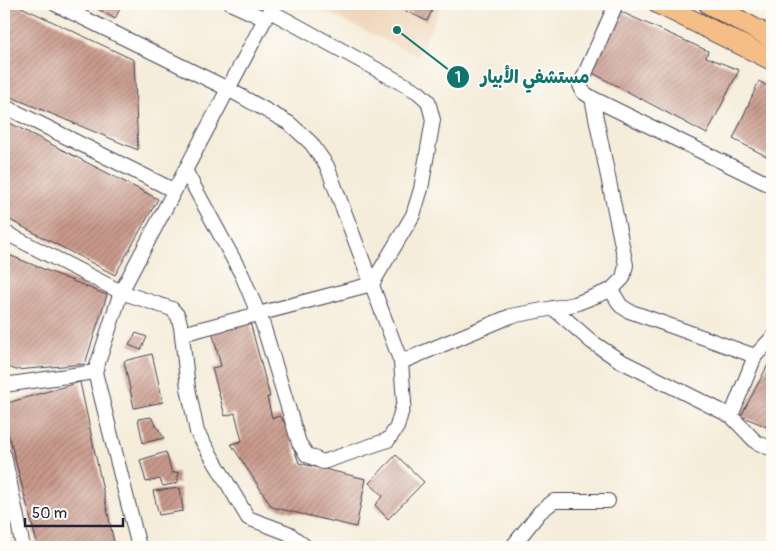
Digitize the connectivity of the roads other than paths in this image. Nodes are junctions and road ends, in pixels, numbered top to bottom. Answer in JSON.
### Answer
{"nodes":[{"id":1,"x":55,"y":4,"type":"edge"},
{"id":2,"x":232,"y":4,"type":"edge"},
{"id":3,"x":616,"y":4,"type":"edge"},
{"id":4,"x":659,"y":4,"type":"edge"},
{"id":5,"x":709,"y":4,"type":"edge"},
{"id":6,"x":269,"y":11,"type":"edge"},
{"id":7,"x":772,"y":38,"type":"edge"},
{"id":8,"x":772,"y":60,"type":"edge"},
{"id":9,"x":228,"y":90,"type":"junction"},
{"id":10,"x":592,"y":98,"type":"junction"},
{"id":11,"x":4,"y":106,"type":"edge"},
{"id":12,"x":185,"y":170,"type":"junction"},
{"id":13,"x":772,"y":186,"type":"edge"},
{"id":14,"x":173,"y":190,"type":"junction"},
{"id":15,"x":4,"y":232,"type":"edge"},
{"id":16,"x":372,"y":284,"type":"junction"},
{"id":17,"x":611,"y":290,"type":"junction"},
{"id":18,"x":121,"y":292,"type":"junction"},
{"id":19,"x":553,"y":308,"type":"junction"},
{"id":20,"x":258,"y":314,"type":"junction"},
{"id":21,"x":182,"y":334,"type":"junction"},
{"id":22,"x":772,"y":338,"type":"edge"},
{"id":23,"x":755,"y":356,"type":"junction"},
{"id":24,"x":401,"y":362,"type":"junction"},
{"id":25,"x":94,"y":372,"type":"junction"},
{"id":26,"x":4,"y":385,"type":"edge"},
{"id":27,"x":731,"y":416,"type":"junction"},
{"id":28,"x":772,"y":449,"type":"edge"},
{"id":29,"x":4,"y":455,"type":"edge"},
{"id":30,"x":608,"y":501,"type":"dead end"},
{"id":31,"x":23,"y":547,"type":"edge"},
{"id":32,"x":139,"y":547,"type":"edge"},
{"id":33,"x":306,"y":547,"type":"edge"},
{"id":34,"x":512,"y":547,"type":"edge"}],
"edges":[{"from":1,"to":9,"type":"street"},
{"from":2,"to":6,"type":"street"},
{"from":3,"to":10,"type":"street"},
{"from":4,"to":8,"type":"highway"},
{"from":5,"to":7,"type":"highway"},
{"from":6,"to":9,"type":"street"},
{"from":6,"to":16,"type":"street"},
{"from":9,"to":12,"type":"street"},
{"from":9,"to":16,"type":"street"},
{"from":10,"to":13,"type":"street"},
{"from":10,"to":17,"type":"street"},
{"from":11,"to":14,"type":"street"},
{"from":12,"to":14,"type":"street"},
{"from":12,"to":20,"type":"street"},
{"from":14,"to":18,"type":"street"},
{"from":15,"to":18,"type":"street"},
{"from":16,"to":20,"type":"street"},
{"from":16,"to":24,"type":"street"},
{"from":17,"to":19,"type":"street"},
{"from":17,"to":23,"type":"street"},
{"from":18,"to":21,"type":"street"},
{"from":18,"to":25,"type":"street"},
{"from":19,"to":24,"type":"street"},
{"from":19,"to":27,"type":"street"},
{"from":20,"to":21,"type":"street"},
{"from":20,"to":24,"type":"street"},
{"from":21,"to":33,"type":"street"},
{"from":22,"to":23,"type":"street"},
{"from":23,"to":27,"type":"street"},
{"from":25,"to":26,"type":"street"},
{"from":25,"to":32,"type":"street"},
{"from":27,"to":28,"type":"street"},
{"from":29,"to":31,"type":"street"},
{"from":30,"to":34,"type":"street"}]}
